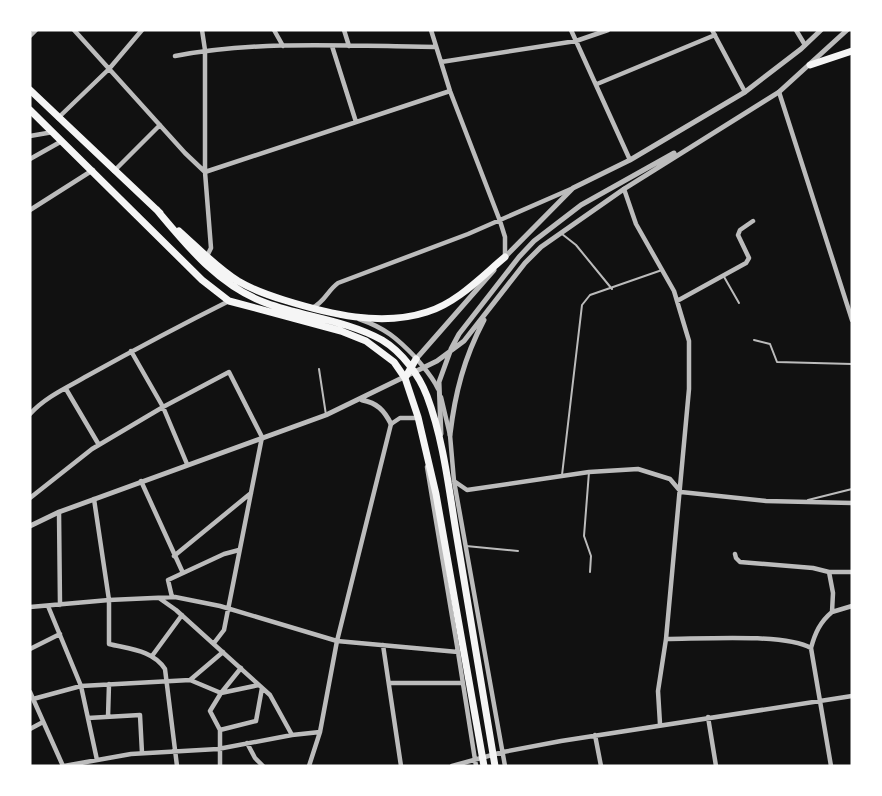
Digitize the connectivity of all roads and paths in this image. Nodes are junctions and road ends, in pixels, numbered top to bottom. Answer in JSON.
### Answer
{"nodes":[{"id":1,"x":36,"y":30,"type":"edge"},
{"id":2,"x":74,"y":30,"type":"edge"},
{"id":3,"x":142,"y":30,"type":"edge"},
{"id":4,"x":202,"y":30,"type":"edge"},
{"id":5,"x":274,"y":30,"type":"edge"},
{"id":6,"x":344,"y":30,"type":"edge"},
{"id":7,"x":431,"y":30,"type":"edge"},
{"id":8,"x":571,"y":30,"type":"edge"},
{"id":9,"x":608,"y":30,"type":"edge"},
{"id":10,"x":796,"y":30,"type":"edge"},
{"id":11,"x":821,"y":30,"type":"edge"},
{"id":12,"x":847,"y":30,"type":"edge"},
{"id":13,"x":714,"y":32,"type":"edge"},
{"id":14,"x":30,"y":36,"type":"edge"},
{"id":15,"x":576,"y":41,"type":"junction"},
{"id":16,"x":805,"y":45,"type":"junction"},
{"id":17,"x":283,"y":46,"type":"junction"},
{"id":18,"x":332,"y":46,"type":"junction"},
{"id":19,"x":349,"y":46,"type":"junction"},
{"id":20,"x":436,"y":47,"type":"junction"},
{"id":21,"x":205,"y":50,"type":"junction"},
{"id":22,"x":852,"y":51,"type":"edge"},
{"id":23,"x":175,"y":56,"type":"dead end"},
{"id":24,"x":441,"y":62,"type":"junction"},
{"id":25,"x":810,"y":65,"type":"junction"},
{"id":26,"x":109,"y":69,"type":"junction"},
{"id":27,"x":597,"y":84,"type":"junction"},
{"id":28,"x":30,"y":90,"type":"edge"},
{"id":29,"x":450,"y":91,"type":"junction"},
{"id":30,"x":745,"y":92,"type":"junction"},
{"id":31,"x":779,"y":92,"type":"junction"},
{"id":32,"x":30,"y":110,"type":"edge"},
{"id":33,"x":58,"y":118,"type":"junction"},
{"id":34,"x":356,"y":122,"type":"junction"},
{"id":35,"x":160,"y":125,"type":"junction"},
{"id":36,"x":53,"y":132,"type":"junction"},
{"id":37,"x":30,"y":136,"type":"edge"},
{"id":38,"x":62,"y":141,"type":"junction"},
{"id":39,"x":30,"y":159,"type":"edge"},
{"id":40,"x":630,"y":160,"type":"junction"},
{"id":41,"x":93,"y":171,"type":"junction"},
{"id":42,"x":114,"y":171,"type":"junction"},
{"id":43,"x":205,"y":172,"type":"junction"},
{"id":44,"x":573,"y":188,"type":"junction"},
{"id":45,"x":624,"y":189,"type":"junction"},
{"id":46,"x":30,"y":210,"type":"edge"},
{"id":47,"x":157,"y":210,"type":"junction"},
{"id":48,"x":500,"y":221,"type":"junction"},
{"id":49,"x":753,"y":221,"type":"dead end"},
{"id":50,"x":559,"y":232,"type":"junction"},
{"id":51,"x":207,"y":256,"type":"junction"},
{"id":52,"x":505,"y":257,"type":"junction"},
{"id":53,"x":662,"y":270,"type":"junction"},
{"id":54,"x":723,"y":276,"type":"junction"},
{"id":55,"x":612,"y":289,"type":"junction"},
{"id":56,"x":229,"y":301,"type":"junction"},
{"id":57,"x":677,"y":301,"type":"junction"},
{"id":58,"x":739,"y":303,"type":"dead end"},
{"id":59,"x":310,"y":308,"type":"junction"},
{"id":60,"x":490,"y":308,"type":"junction"},
{"id":61,"x":347,"y":316,"type":"junction"},
{"id":62,"x":852,"y":320,"type":"edge"},
{"id":63,"x":754,"y":340,"type":"dead end"},
{"id":64,"x":131,"y":351,"type":"junction"},
{"id":65,"x":416,"y":359,"type":"junction"},
{"id":66,"x":852,"y":364,"type":"edge"},
{"id":67,"x":424,"y":366,"type":"junction"},
{"id":68,"x":319,"y":369,"type":"dead end"},
{"id":69,"x":405,"y":378,"type":"junction"},
{"id":70,"x":66,"y":388,"type":"junction"},
{"id":71,"x":360,"y":399,"type":"junction"},
{"id":72,"x":163,"y":407,"type":"junction"},
{"id":73,"x":31,"y":412,"type":"edge"},
{"id":74,"x":326,"y":415,"type":"junction"},
{"id":75,"x":418,"y":417,"type":"junction"},
{"id":76,"x":391,"y":424,"type":"junction"},
{"id":77,"x":450,"y":435,"type":"junction"},
{"id":78,"x":262,"y":437,"type":"junction"},
{"id":79,"x":99,"y":446,"type":"junction"},
{"id":80,"x":443,"y":455,"type":"junction"},
{"id":81,"x":187,"y":465,"type":"junction"},
{"id":82,"x":589,"y":472,"type":"junction"},
{"id":83,"x":562,"y":477,"type":"junction"},
{"id":84,"x":141,"y":481,"type":"junction"},
{"id":85,"x":454,"y":482,"type":"junction"},
{"id":86,"x":852,"y":489,"type":"edge"},
{"id":87,"x":252,"y":492,"type":"junction"},
{"id":88,"x":681,"y":492,"type":"junction"},
{"id":89,"x":30,"y":497,"type":"edge"},
{"id":90,"x":94,"y":499,"type":"junction"},
{"id":91,"x":798,"y":502,"type":"junction"},
{"id":92,"x":852,"y":503,"type":"edge"},
{"id":93,"x":59,"y":512,"type":"junction"},
{"id":94,"x":30,"y":526,"type":"edge"},
{"id":95,"x":466,"y":546,"type":"junction"},
{"id":96,"x":240,"y":550,"type":"junction"},
{"id":97,"x":518,"y":551,"type":"dead end"},
{"id":98,"x":735,"y":554,"type":"dead end"},
{"id":99,"x":174,"y":556,"type":"junction"},
{"id":100,"x":590,"y":572,"type":"dead end"},
{"id":101,"x":829,"y":572,"type":"junction"},
{"id":102,"x":183,"y":573,"type":"junction"},
{"id":103,"x":852,"y":574,"type":"edge"},
{"id":104,"x":158,"y":597,"type":"junction"},
{"id":105,"x":172,"y":597,"type":"junction"},
{"id":106,"x":109,"y":600,"type":"junction"},
{"id":107,"x":60,"y":605,"type":"junction"},
{"id":108,"x":48,"y":606,"type":"junction"},
{"id":109,"x":852,"y":606,"type":"edge"},
{"id":110,"x":30,"y":607,"type":"edge"},
{"id":111,"x":227,"y":608,"type":"junction"},
{"id":112,"x":832,"y":612,"type":"junction"},
{"id":113,"x":183,"y":615,"type":"junction"},
{"id":114,"x":60,"y":634,"type":"junction"},
{"id":115,"x":666,"y":639,"type":"junction"},
{"id":116,"x":337,"y":641,"type":"junction"},
{"id":117,"x":213,"y":643,"type":"junction"},
{"id":118,"x":383,"y":645,"type":"junction"},
{"id":119,"x":811,"y":648,"type":"junction"},
{"id":120,"x":30,"y":649,"type":"edge"},
{"id":121,"x":223,"y":652,"type":"junction"},
{"id":122,"x":459,"y":652,"type":"junction"},
{"id":123,"x":152,"y":656,"type":"junction"},
{"id":124,"x":241,"y":668,"type":"junction"},
{"id":125,"x":190,"y":680,"type":"junction"},
{"id":126,"x":167,"y":681,"type":"junction"},
{"id":127,"x":388,"y":683,"type":"junction"},
{"id":128,"x":463,"y":683,"type":"junction"},
{"id":129,"x":109,"y":684,"type":"junction"},
{"id":130,"x":81,"y":686,"type":"junction"},
{"id":131,"x":260,"y":687,"type":"junction"},
{"id":132,"x":30,"y":693,"type":"edge"},
{"id":133,"x":221,"y":693,"type":"junction"},
{"id":134,"x":852,"y":696,"type":"edge"},
{"id":135,"x":33,"y":699,"type":"junction"},
{"id":136,"x":820,"y":700,"type":"junction"},
{"id":137,"x":108,"y":717,"type":"junction"},
{"id":138,"x":708,"y":717,"type":"junction"},
{"id":139,"x":88,"y":718,"type":"junction"},
{"id":140,"x":43,"y":722,"type":"junction"},
{"id":141,"x":660,"y":724,"type":"junction"},
{"id":142,"x":30,"y":729,"type":"edge"},
{"id":143,"x":220,"y":730,"type":"junction"},
{"id":144,"x":320,"y":732,"type":"junction"},
{"id":145,"x":292,"y":735,"type":"junction"},
{"id":146,"x":595,"y":735,"type":"junction"},
{"id":147,"x":247,"y":743,"type":"junction"},
{"id":148,"x":221,"y":748,"type":"junction"},
{"id":149,"x":175,"y":751,"type":"junction"},
{"id":150,"x":503,"y":752,"type":"junction"},
{"id":151,"x":142,"y":753,"type":"junction"},
{"id":152,"x":97,"y":760,"type":"junction"},
{"id":153,"x":474,"y":760,"type":"junction"},
{"id":154,"x":310,"y":765,"type":"edge"},
{"id":155,"x":64,"y":766,"type":"edge"},
{"id":156,"x":177,"y":766,"type":"edge"},
{"id":157,"x":220,"y":766,"type":"edge"},
{"id":158,"x":263,"y":766,"type":"edge"},
{"id":159,"x":303,"y":766,"type":"edge"},
{"id":160,"x":401,"y":766,"type":"edge"},
{"id":161,"x":452,"y":766,"type":"edge"},
{"id":162,"x":476,"y":766,"type":"edge"},
{"id":163,"x":484,"y":766,"type":"edge"},
{"id":164,"x":495,"y":766,"type":"edge"},
{"id":165,"x":505,"y":766,"type":"edge"},
{"id":166,"x":601,"y":766,"type":"edge"},
{"id":167,"x":716,"y":766,"type":"edge"},
{"id":168,"x":831,"y":766,"type":"edge"}],
"edges":[{"from":1,"to":14,"type":"street"},
{"from":2,"to":26,"type":"street"},
{"from":3,"to":26,"type":"street"},
{"from":4,"to":21,"type":"street"},
{"from":5,"to":17,"type":"street"},
{"from":6,"to":19,"type":"street"},
{"from":7,"to":20,"type":"street"},
{"from":8,"to":15,"type":"street"},
{"from":9,"to":15,"type":"street"},
{"from":10,"to":16,"type":"street"},
{"from":11,"to":16,"type":"street"},
{"from":12,"to":25,"type":"street"},
{"from":13,"to":27,"type":"street"},
{"from":13,"to":30,"type":"street"},
{"from":15,"to":24,"type":"street"},
{"from":15,"to":27,"type":"street"},
{"from":16,"to":30,"type":"street"},
{"from":17,"to":18,"type":"street"},
{"from":17,"to":21,"type":"street"},
{"from":18,"to":19,"type":"street"},
{"from":18,"to":34,"type":"street"},
{"from":19,"to":20,"type":"street"},
{"from":20,"to":24,"type":"street"},
{"from":21,"to":23,"type":"street"},
{"from":21,"to":43,"type":"street"},
{"from":22,"to":25,"type":"main road"},
{"from":24,"to":29,"type":"street"},
{"from":25,"to":31,"type":"street"},
{"from":26,"to":33,"type":"street"},
{"from":26,"to":35,"type":"street"},
{"from":27,"to":40,"type":"street"},
{"from":28,"to":33,"type":"main road"},
{"from":29,"to":34,"type":"street"},
{"from":29,"to":48,"type":"street"},
{"from":30,"to":40,"type":"street"},
{"from":31,"to":45,"type":"street"},
{"from":31,"to":62,"type":"street"},
{"from":31,"to":80,"type":"street"},
{"from":32,"to":36,"type":"main road"},
{"from":33,"to":42,"type":"main road"},
{"from":34,"to":43,"type":"street"},
{"from":35,"to":42,"type":"street"},
{"from":35,"to":43,"type":"street"},
{"from":36,"to":37,"type":"street"},
{"from":36,"to":38,"type":"main road"},
{"from":38,"to":39,"type":"street"},
{"from":38,"to":41,"type":"main road"},
{"from":40,"to":44,"type":"street"},
{"from":41,"to":46,"type":"street"},
{"from":41,"to":56,"type":"main road"},
{"from":42,"to":47,"type":"main road"},
{"from":43,"to":51,"type":"street"},
{"from":44,"to":48,"type":"street"},
{"from":44,"to":52,"type":"street"},
{"from":45,"to":50,"type":"street"},
{"from":45,"to":53,"type":"street"},
{"from":47,"to":51,"type":"main road"},
{"from":47,"to":80,"type":"main road"},
{"from":48,"to":52,"type":"street"},
{"from":48,"to":59,"type":"street"},
{"from":49,"to":54,"type":"street"},
{"from":50,"to":55,"type":"lane"},
{"from":50,"to":60,"type":"street"},
{"from":51,"to":59,"type":"main road"},
{"from":52,"to":61,"type":"main road"},
{"from":52,"to":65,"type":"street"},
{"from":53,"to":55,"type":"lane"},
{"from":53,"to":57,"type":"street"},
{"from":54,"to":57,"type":"street"},
{"from":54,"to":58,"type":"lane"},
{"from":55,"to":83,"type":"lane"},
{"from":56,"to":64,"type":"street"},
{"from":56,"to":69,"type":"main road"},
{"from":57,"to":88,"type":"street"},
{"from":59,"to":61,"type":"main road"},
{"from":60,"to":67,"type":"street"},
{"from":60,"to":77,"type":"street"},
{"from":61,"to":65,"type":"street"},
{"from":63,"to":66,"type":"lane"},
{"from":64,"to":70,"type":"street"},
{"from":64,"to":72,"type":"street"},
{"from":65,"to":67,"type":"street"},
{"from":65,"to":69,"type":"main road"},
{"from":67,"to":69,"type":"street"},
{"from":67,"to":77,"type":"street"},
{"from":68,"to":74,"type":"lane"},
{"from":69,"to":71,"type":"street"},
{"from":69,"to":75,"type":"main road"},
{"from":70,"to":73,"type":"street"},
{"from":70,"to":79,"type":"street"},
{"from":71,"to":74,"type":"street"},
{"from":71,"to":76,"type":"street"},
{"from":72,"to":78,"type":"street"},
{"from":72,"to":79,"type":"street"},
{"from":72,"to":81,"type":"street"},
{"from":74,"to":78,"type":"street"},
{"from":75,"to":76,"type":"street"},
{"from":75,"to":122,"type":"street"},
{"from":75,"to":163,"type":"main road"},
{"from":76,"to":116,"type":"street"},
{"from":77,"to":85,"type":"street"},
{"from":78,"to":81,"type":"street"},
{"from":78,"to":87,"type":"street"},
{"from":79,"to":89,"type":"street"},
{"from":80,"to":164,"type":"main road"},
{"from":81,"to":84,"type":"street"},
{"from":82,"to":83,"type":"street"},
{"from":82,"to":88,"type":"street"},
{"from":82,"to":100,"type":"lane"},
{"from":83,"to":85,"type":"street"},
{"from":84,"to":90,"type":"street"},
{"from":84,"to":99,"type":"street"},
{"from":85,"to":95,"type":"street"},
{"from":86,"to":91,"type":"lane"},
{"from":87,"to":96,"type":"street"},
{"from":87,"to":99,"type":"street"},
{"from":88,"to":91,"type":"street"},
{"from":88,"to":115,"type":"street"},
{"from":90,"to":93,"type":"street"},
{"from":90,"to":106,"type":"street"},
{"from":91,"to":92,"type":"street"},
{"from":93,"to":94,"type":"street"},
{"from":93,"to":107,"type":"street"},
{"from":95,"to":97,"type":"lane"},
{"from":95,"to":150,"type":"street"},
{"from":96,"to":102,"type":"street"},
{"from":96,"to":111,"type":"street"},
{"from":98,"to":101,"type":"street"},
{"from":99,"to":102,"type":"street"},
{"from":101,"to":103,"type":"street"},
{"from":101,"to":112,"type":"street"},
{"from":102,"to":105,"type":"street"},
{"from":104,"to":105,"type":"street"},
{"from":104,"to":106,"type":"street"},
{"from":104,"to":113,"type":"street"},
{"from":105,"to":111,"type":"street"},
{"from":106,"to":107,"type":"street"},
{"from":106,"to":123,"type":"street"},
{"from":107,"to":108,"type":"street"},
{"from":108,"to":110,"type":"street"},
{"from":108,"to":114,"type":"street"},
{"from":109,"to":112,"type":"street"},
{"from":111,"to":116,"type":"street"},
{"from":111,"to":117,"type":"street"},
{"from":112,"to":119,"type":"street"},
{"from":113,"to":117,"type":"street"},
{"from":113,"to":123,"type":"street"},
{"from":114,"to":120,"type":"street"},
{"from":114,"to":130,"type":"street"},
{"from":115,"to":119,"type":"street"},
{"from":115,"to":141,"type":"street"},
{"from":116,"to":118,"type":"street"},
{"from":116,"to":144,"type":"street"},
{"from":117,"to":121,"type":"street"},
{"from":118,"to":122,"type":"street"},
{"from":118,"to":127,"type":"street"},
{"from":119,"to":136,"type":"street"},
{"from":121,"to":124,"type":"street"},
{"from":121,"to":125,"type":"street"},
{"from":122,"to":128,"type":"street"},
{"from":123,"to":126,"type":"street"},
{"from":124,"to":131,"type":"street"},
{"from":124,"to":133,"type":"street"},
{"from":125,"to":126,"type":"street"},
{"from":125,"to":133,"type":"street"},
{"from":126,"to":129,"type":"street"},
{"from":126,"to":149,"type":"street"},
{"from":127,"to":128,"type":"street"},
{"from":127,"to":160,"type":"street"},
{"from":128,"to":153,"type":"street"},
{"from":129,"to":130,"type":"street"},
{"from":129,"to":137,"type":"street"},
{"from":130,"to":135,"type":"street"},
{"from":130,"to":139,"type":"street"},
{"from":131,"to":133,"type":"street"},
{"from":131,"to":143,"type":"street"},
{"from":131,"to":145,"type":"street"},
{"from":132,"to":135,"type":"street"},
{"from":133,"to":143,"type":"street"},
{"from":134,"to":136,"type":"street"},
{"from":135,"to":140,"type":"street"},
{"from":136,"to":138,"type":"street"},
{"from":136,"to":168,"type":"street"},
{"from":137,"to":139,"type":"street"},
{"from":137,"to":151,"type":"street"},
{"from":138,"to":141,"type":"street"},
{"from":138,"to":167,"type":"street"},
{"from":139,"to":152,"type":"street"},
{"from":140,"to":142,"type":"street"},
{"from":140,"to":155,"type":"street"},
{"from":141,"to":146,"type":"street"},
{"from":143,"to":148,"type":"street"},
{"from":144,"to":145,"type":"street"},
{"from":144,"to":154,"type":"street"},
{"from":145,"to":147,"type":"street"},
{"from":146,"to":150,"type":"street"},
{"from":146,"to":166,"type":"street"},
{"from":147,"to":148,"type":"street"},
{"from":147,"to":158,"type":"street"},
{"from":148,"to":149,"type":"street"},
{"from":148,"to":157,"type":"street"},
{"from":149,"to":151,"type":"street"},
{"from":149,"to":156,"type":"street"},
{"from":150,"to":153,"type":"street"},
{"from":150,"to":165,"type":"street"},
{"from":151,"to":152,"type":"street"},
{"from":152,"to":155,"type":"street"},
{"from":153,"to":161,"type":"street"},
{"from":153,"to":162,"type":"street"},
{"from":154,"to":159,"type":"street"}]}
